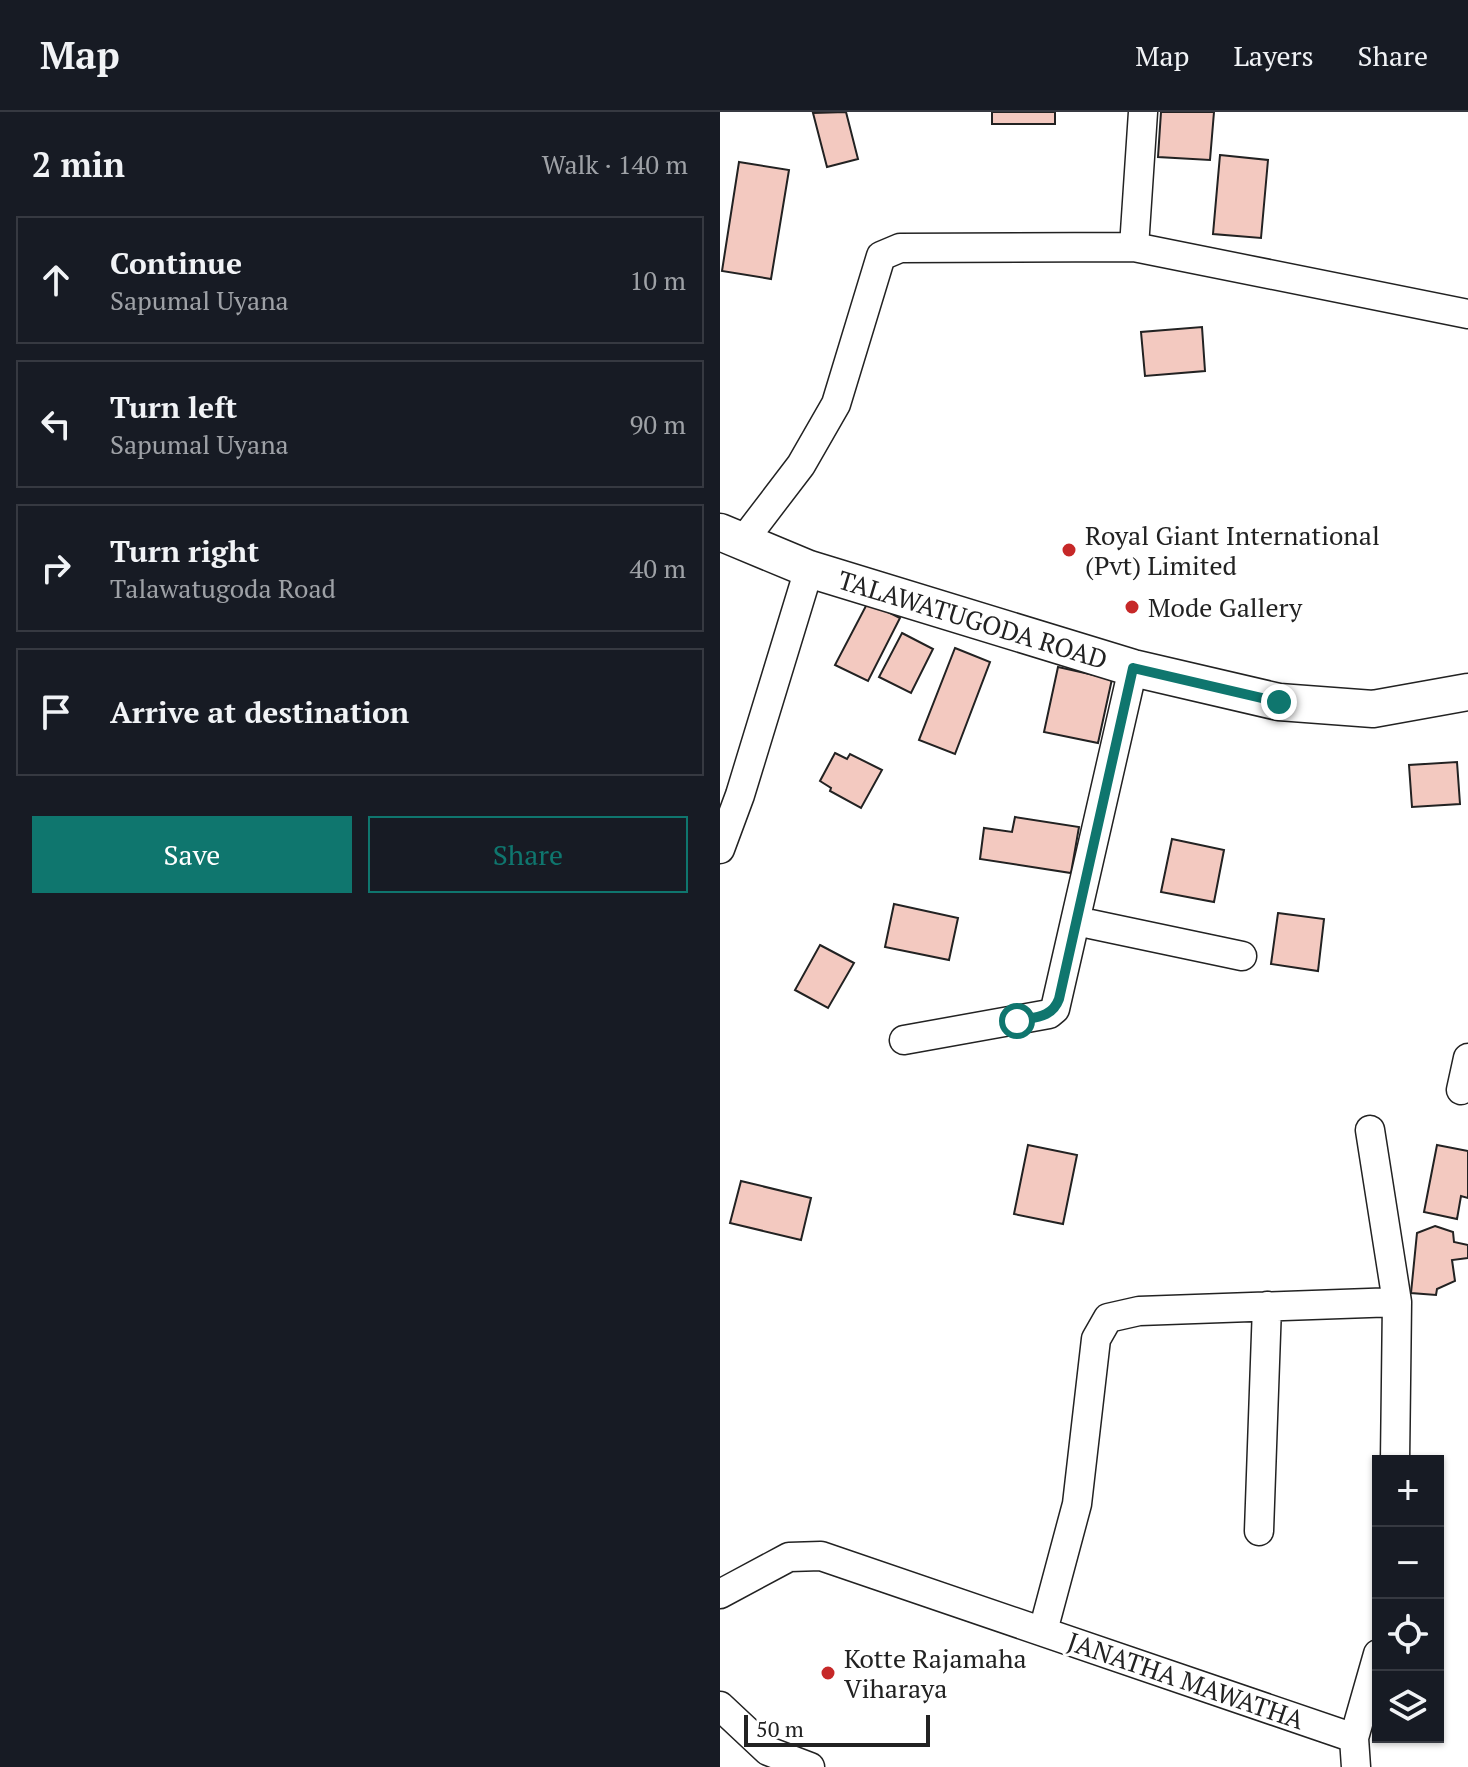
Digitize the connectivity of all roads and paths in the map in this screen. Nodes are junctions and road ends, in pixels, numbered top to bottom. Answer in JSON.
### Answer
{"nodes":[{"id":1,"x":1143,"y":112,"type":"edge"},
{"id":2,"x":1134,"y":247,"type":"junction"},
{"id":3,"x":1468,"y":314,"type":"edge"},
{"id":4,"x":731,"y":536,"type":"edge"},
{"id":5,"x":809,"y":569,"type":"junction"},
{"id":6,"x":1133,"y":668,"type":"junction"},
{"id":7,"x":1468,"y":692,"type":"edge"},
{"id":8,"x":720,"y":849,"type":"edge"},
{"id":9,"x":1076,"y":921,"type":"junction"},
{"id":10,"x":1242,"y":956,"type":"dead end"},
{"id":11,"x":904,"y":1040,"type":"dead end"},
{"id":12,"x":1468,"y":1058,"type":"edge"},
{"id":13,"x":1461,"y":1090,"type":"dead end"},
{"id":14,"x":1370,"y":1130,"type":"dead end"},
{"id":15,"x":1397,"y":1302,"type":"junction"},
{"id":16,"x":1267,"y":1306,"type":"junction"},
{"id":17,"x":1395,"y":1455,"type":"edge"},
{"id":18,"x":1259,"y":1531,"type":"dead end"},
{"id":19,"x":720,"y":1594,"type":"edge"},
{"id":20,"x":1043,"y":1631,"type":"junction"},
{"id":21,"x":1373,"y":1671,"type":"edge"},
{"id":22,"x":720,"y":1706,"type":"edge"},
{"id":23,"x":1354,"y":1738,"type":"junction"},
{"id":24,"x":810,"y":1767,"type":"edge"},
{"id":25,"x":1356,"y":1767,"type":"edge"}],
"edges":[{"from":1,"to":2,"type":"street"},
{"from":2,"to":3,"type":"street"},
{"from":2,"to":4,"type":"street"},
{"from":4,"to":5,"type":"main road","name":"TALAWATUGODA ROAD"},
{"from":5,"to":6,"type":"main road","name":"TALAWATUGODA ROAD"},
{"from":5,"to":8,"type":"street"},
{"from":6,"to":7,"type":"main road","name":"TALAWATUGODA ROAD"},
{"from":6,"to":9,"type":"street"},
{"from":9,"to":10,"type":"street"},
{"from":9,"to":11,"type":"street"},
{"from":12,"to":13,"type":"street"},
{"from":14,"to":15,"type":"street"},
{"from":15,"to":16,"type":"street"},
{"from":15,"to":17,"type":"street"},
{"from":16,"to":18,"type":"street"},
{"from":16,"to":20,"type":"street"},
{"from":19,"to":20,"type":"street","name":"JANATHA MAWATHA"},
{"from":20,"to":23,"type":"street","name":"JANATHA MAWATHA"},
{"from":21,"to":23,"type":"street"},
{"from":22,"to":24,"type":"street"},
{"from":23,"to":25,"type":"street"}]}
